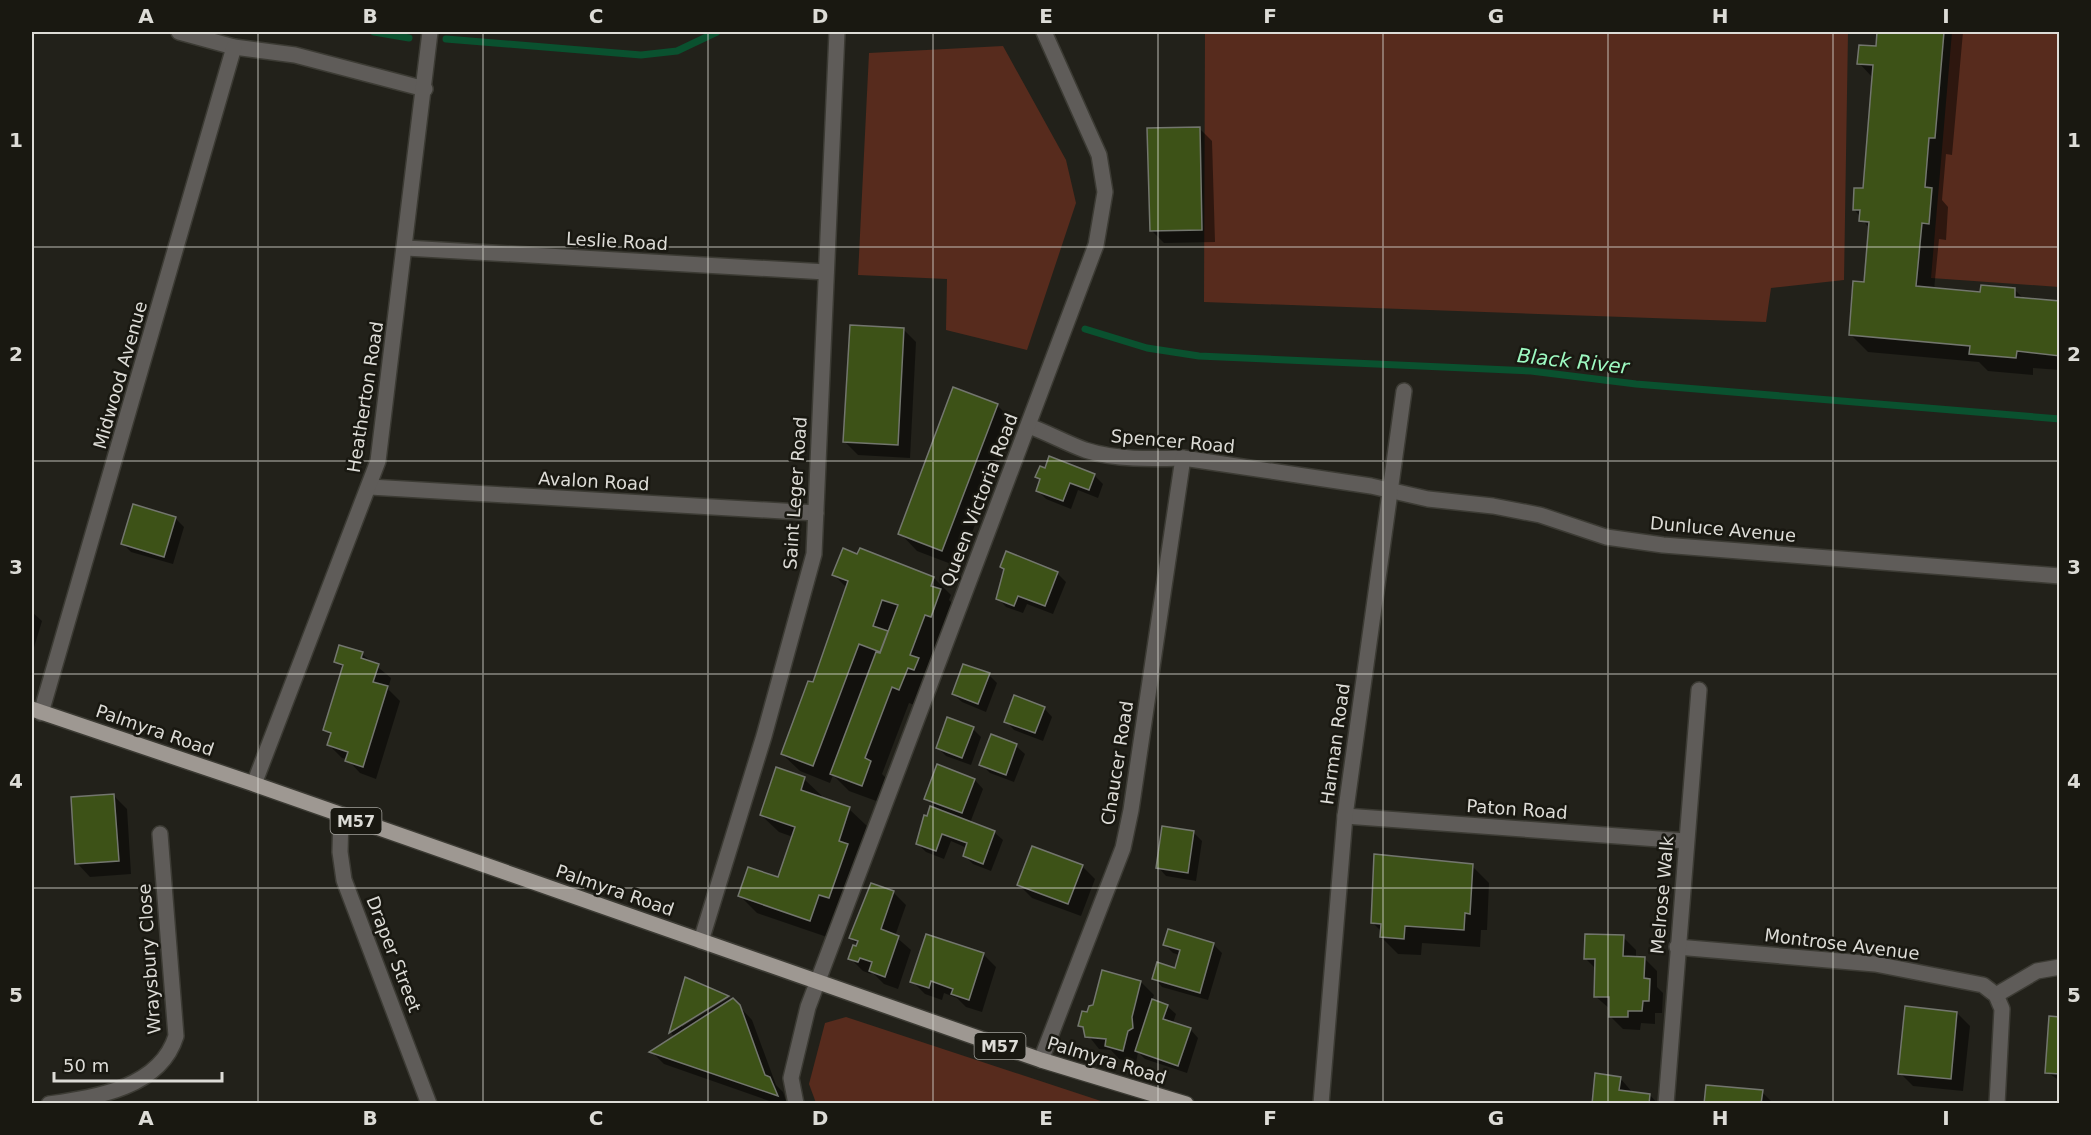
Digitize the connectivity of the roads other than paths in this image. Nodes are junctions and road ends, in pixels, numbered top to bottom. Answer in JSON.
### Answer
{"nodes":[{"id":1,"x":179,"y":32,"type":"edge"},
{"id":2,"x":430,"y":32,"type":"edge"},
{"id":3,"x":837,"y":32,"type":"edge"},
{"id":4,"x":1044,"y":32,"type":"edge"},
{"id":5,"x":234,"y":46,"type":"junction"},
{"id":6,"x":425,"y":89,"type":"junction"},
{"id":7,"x":406,"y":248,"type":"junction"},
{"id":8,"x":826,"y":272,"type":"junction"},
{"id":9,"x":1404,"y":391,"type":"dead end"},
{"id":10,"x":1029,"y":426,"type":"junction"},
{"id":11,"x":1183,"y":458,"type":"junction"},
{"id":12,"x":370,"y":487,"type":"junction"},
{"id":13,"x":1389,"y":491,"type":"junction"},
{"id":14,"x":816,"y":513,"type":"junction"},
{"id":15,"x":2060,"y":576,"type":"edge"},
{"id":16,"x":1699,"y":690,"type":"dead end"},
{"id":17,"x":36,"y":711,"type":"edge"},
{"id":18,"x":254,"y":784,"type":"junction"},
{"id":19,"x":340,"y":815,"type":"junction"},
{"id":20,"x":1345,"y":816,"type":"junction"},
{"id":21,"x":160,"y":834,"type":"dead end"},
{"id":22,"x":1686,"y":842,"type":"junction"},
{"id":23,"x":701,"y":941,"type":"junction"},
{"id":24,"x":1677,"y":946,"type":"junction"},
{"id":25,"x":2060,"y":967,"type":"edge"},
{"id":26,"x":817,"y":981,"type":"junction"},
{"id":27,"x":1996,"y":995,"type":"junction"},
{"id":28,"x":1041,"y":1060,"type":"junction"},
{"id":29,"x":49,"y":1104,"type":"edge"},
{"id":30,"x":429,"y":1104,"type":"edge"},
{"id":31,"x":796,"y":1104,"type":"edge"},
{"id":32,"x":1186,"y":1104,"type":"edge"},
{"id":33,"x":1321,"y":1104,"type":"edge"},
{"id":34,"x":1666,"y":1104,"type":"edge"},
{"id":35,"x":1997,"y":1104,"type":"edge"}],
"edges":[{"from":1,"to":5,"type":"street"},
{"from":2,"to":6,"type":"street","name":"Heatherton Road"},
{"from":3,"to":8,"type":"street","name":"Saint Leger Road"},
{"from":4,"to":10,"type":"street","name":"Queen Victoria Road"},
{"from":5,"to":6,"type":"street"},
{"from":5,"to":17,"type":"street","name":"Midwood Avenue"},
{"from":6,"to":7,"type":"street","name":"Heatherton Road"},
{"from":7,"to":8,"type":"street","name":"Leslie Road"},
{"from":7,"to":12,"type":"street","name":"Heatherton Road"},
{"from":8,"to":14,"type":"street","name":"Saint Leger Road"},
{"from":9,"to":13,"type":"street","name":"Harman Road"},
{"from":10,"to":11,"type":"street","name":"Spencer Road"},
{"from":10,"to":26,"type":"street","name":"Queen Victoria Road"},
{"from":11,"to":13,"type":"street","name":"Spencer Road"},
{"from":11,"to":28,"type":"street","name":"Chaucer Road"},
{"from":12,"to":14,"type":"street","name":"Avalon Road"},
{"from":12,"to":18,"type":"street","name":"Heatherton Road"},
{"from":13,"to":15,"type":"street","name":"Dunluce Avenue"},
{"from":13,"to":20,"type":"street","name":"Harman Road"},
{"from":14,"to":23,"type":"street","name":"Saint Leger Road"},
{"from":16,"to":22,"type":"street","name":"Melrose Walk"},
{"from":17,"to":18,"type":"main road","name":"Palmyra Road","number":"M57"},
{"from":18,"to":19,"type":"main road","name":"Palmyra Road","number":"M57"},
{"from":19,"to":23,"type":"main road","name":"Palmyra Road","number":"M57"},
{"from":19,"to":30,"type":"street","name":"Draper Street"},
{"from":20,"to":22,"type":"street","name":"Paton Road"},
{"from":20,"to":33,"type":"street","name":"Harman Road"},
{"from":21,"to":29,"type":"street","name":"Wraysbury Close"},
{"from":22,"to":24,"type":"street","name":"Melrose Walk"},
{"from":23,"to":26,"type":"main road","name":"Palmyra Road","number":"M57"},
{"from":24,"to":27,"type":"street","name":"Montrose Avenue"},
{"from":24,"to":34,"type":"street","name":"Melrose Walk"},
{"from":25,"to":27,"type":"street"},
{"from":26,"to":28,"type":"main road","name":"Palmyra Road","number":"M57"},
{"from":26,"to":31,"type":"street","name":"Queen Victoria Road"},
{"from":27,"to":35,"type":"street"},
{"from":28,"to":32,"type":"main road","name":"Palmyra Road","number":"M57"}]}
